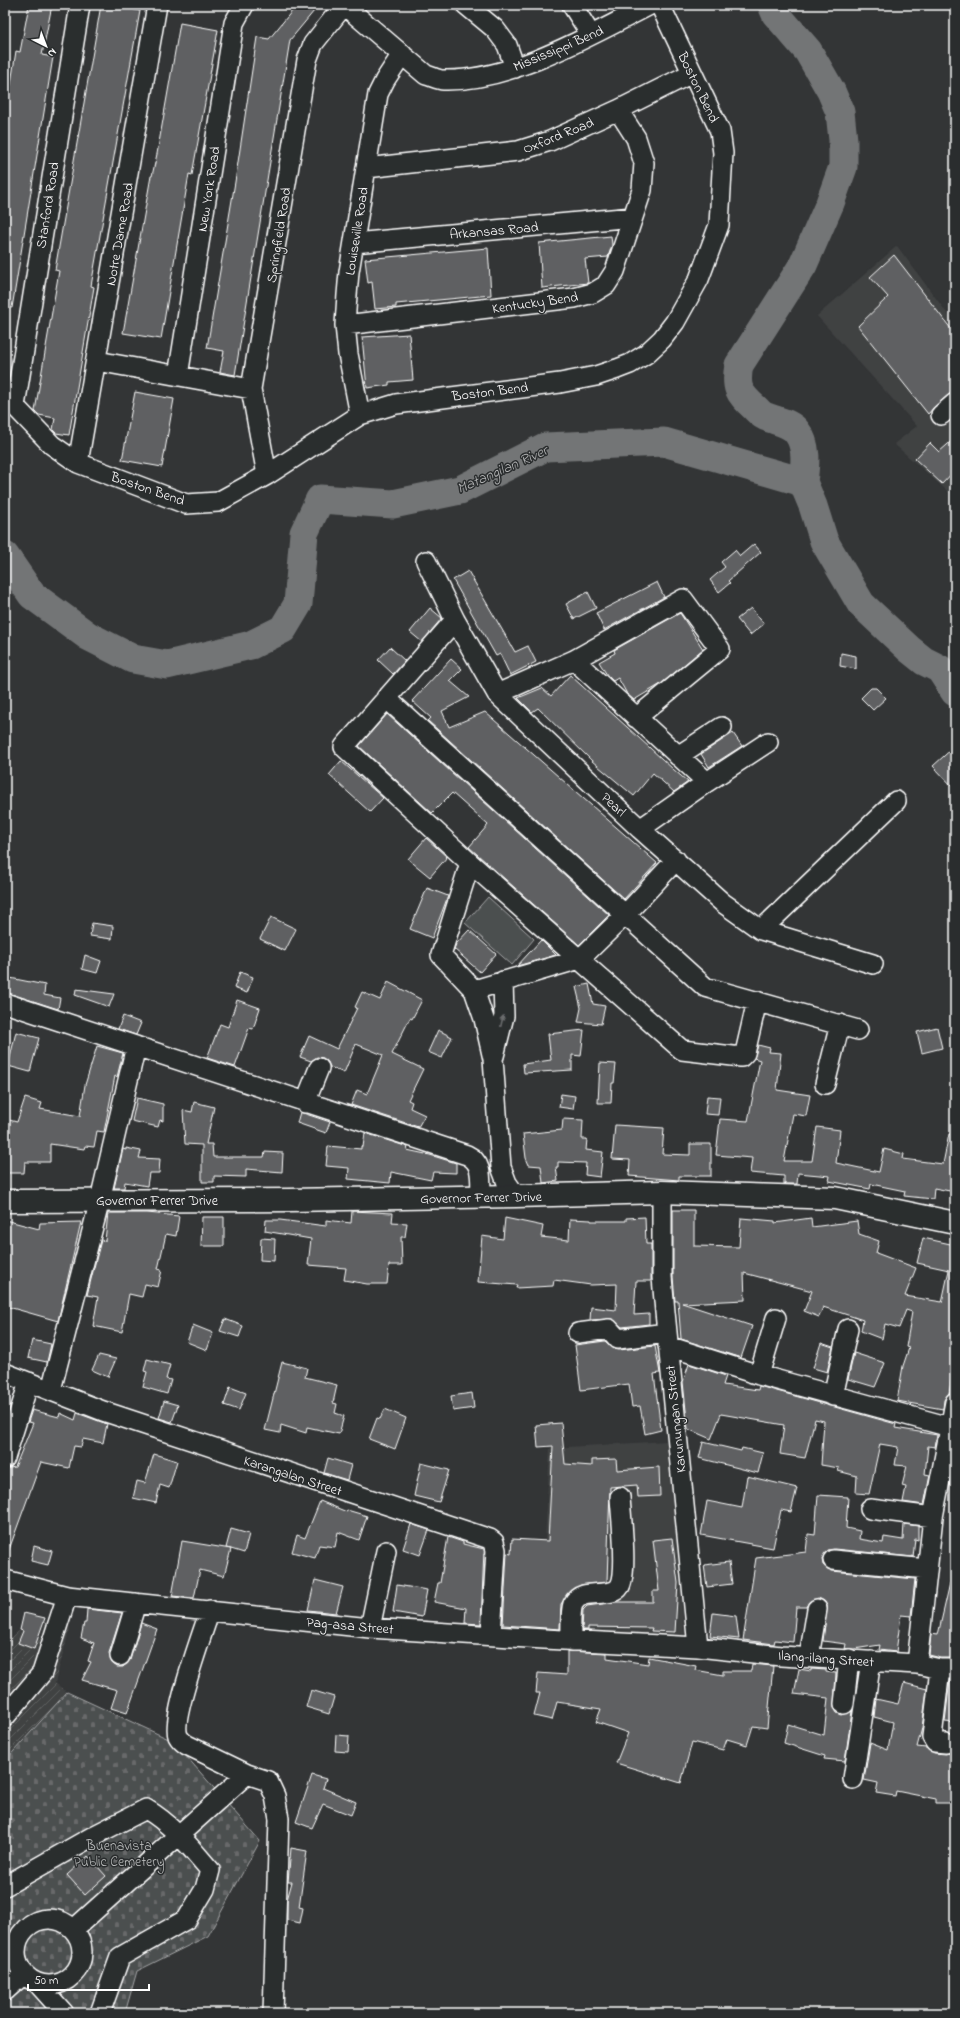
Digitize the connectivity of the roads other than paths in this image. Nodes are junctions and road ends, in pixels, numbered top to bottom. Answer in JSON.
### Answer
{"nodes":[{"id":1,"x":80,"y":5,"type":"edge"},
{"id":2,"x":157,"y":5,"type":"edge"},
{"id":3,"x":244,"y":5,"type":"edge"},
{"id":4,"x":344,"y":5,"type":"edge"},
{"id":5,"x":466,"y":5,"type":"edge"},
{"id":6,"x":572,"y":5,"type":"edge"},
{"id":7,"x":650,"y":5,"type":"edge"},
{"id":8,"x":660,"y":5,"type":"edge"},
{"id":9,"x":591,"y":35,"type":"junction"},
{"id":10,"x":402,"y":54,"type":"junction"},
{"id":11,"x":515,"y":68,"type":"junction"},
{"id":12,"x":692,"y":72,"type":"junction"},
{"id":13,"x":618,"y":110,"type":"junction"},
{"id":14,"x":366,"y":168,"type":"junction"},
{"id":15,"x":633,"y":216,"type":"junction"},
{"id":16,"x":354,"y":243,"type":"junction"},
{"id":17,"x":345,"y":325,"type":"junction"},
{"id":18,"x":97,"y":361,"type":"junction"},
{"id":19,"x":178,"y":376,"type":"junction"},
{"id":20,"x":251,"y":389,"type":"junction"},
{"id":21,"x":10,"y":401,"type":"edge"},
{"id":22,"x":360,"y":415,"type":"junction"},
{"id":23,"x":78,"y":463,"type":"junction"},
{"id":24,"x":267,"y":474,"type":"junction"},
{"id":25,"x":426,"y":561,"type":"dead end"},
{"id":26,"x":455,"y":620,"type":"junction"},
{"id":27,"x":574,"y":660,"type":"junction"},
{"id":28,"x":497,"y":694,"type":"junction"},
{"id":29,"x":386,"y":698,"type":"junction"},
{"id":30,"x":636,"y":718,"type":"junction"},
{"id":31,"x":722,"y":727,"type":"dead end"},
{"id":32,"x":768,"y":742,"type":"dead end"},
{"id":33,"x":678,"y":756,"type":"junction"},
{"id":34,"x":707,"y":782,"type":"junction"},
{"id":35,"x":896,"y":801,"type":"dead end"},
{"id":36,"x":640,"y":829,"type":"junction"},
{"id":37,"x":676,"y":860,"type":"junction"},
{"id":38,"x":470,"y":863,"type":"junction"},
{"id":39,"x":625,"y":915,"type":"junction"},
{"id":40,"x":761,"y":930,"type":"junction"},
{"id":41,"x":580,"y":959,"type":"junction"},
{"id":42,"x":873,"y":964,"type":"dead end"},
{"id":43,"x":503,"y":981,"type":"junction"},
{"id":44,"x":474,"y":990,"type":"junction"},
{"id":45,"x":757,"y":1001,"type":"junction"},
{"id":46,"x":5,"y":1003,"type":"edge"},
{"id":47,"x":840,"y":1024,"type":"junction"},
{"id":48,"x":858,"y":1030,"type":"dead end"},
{"id":49,"x":136,"y":1046,"type":"junction"},
{"id":50,"x":493,"y":1059,"type":"junction"},
{"id":51,"x":319,"y":1068,"type":"dead end"},
{"id":52,"x":825,"y":1084,"type":"dead end"},
{"id":53,"x":305,"y":1103,"type":"junction"},
{"id":54,"x":662,"y":1192,"type":"junction"},
{"id":55,"x":516,"y":1196,"type":"junction"},
{"id":56,"x":481,"y":1197,"type":"junction"},
{"id":57,"x":100,"y":1200,"type":"junction"},
{"id":58,"x":5,"y":1201,"type":"edge"},
{"id":59,"x":955,"y":1223,"type":"edge"},
{"id":60,"x":776,"y":1318,"type":"dead end"},
{"id":61,"x":848,"y":1329,"type":"dead end"},
{"id":62,"x":578,"y":1333,"type":"dead end"},
{"id":63,"x":667,"y":1339,"type":"junction"},
{"id":64,"x":5,"y":1373,"type":"edge"},
{"id":65,"x":759,"y":1375,"type":"junction"},
{"id":66,"x":29,"y":1382,"type":"junction"},
{"id":67,"x":51,"y":1390,"type":"junction"},
{"id":68,"x":833,"y":1396,"type":"junction"},
{"id":69,"x":955,"y":1402,"type":"edge"},
{"id":70,"x":950,"y":1427,"type":"junction"},
{"id":71,"x":5,"y":1458,"type":"edge"},
{"id":72,"x":620,"y":1497,"type":"dead end"},
{"id":73,"x":870,"y":1509,"type":"dead end"},
{"id":74,"x":933,"y":1517,"type":"junction"},
{"id":75,"x":386,"y":1551,"type":"dead end"},
{"id":76,"x":832,"y":1560,"type":"dead end"},
{"id":77,"x":927,"y":1569,"type":"junction"},
{"id":78,"x":5,"y":1581,"type":"edge"},
{"id":79,"x":67,"y":1596,"type":"junction"},
{"id":80,"x":136,"y":1603,"type":"junction"},
{"id":81,"x":817,"y":1609,"type":"dead end"},
{"id":82,"x":210,"y":1610,"type":"junction"},
{"id":83,"x":370,"y":1628,"type":"junction"},
{"id":84,"x":491,"y":1635,"type":"junction"},
{"id":85,"x":571,"y":1641,"type":"junction"},
{"id":86,"x":698,"y":1646,"type":"junction"},
{"id":87,"x":120,"y":1656,"type":"dead end"},
{"id":88,"x":809,"y":1657,"type":"junction"},
{"id":89,"x":849,"y":1659,"type":"junction"},
{"id":90,"x":871,"y":1661,"type":"junction"},
{"id":91,"x":917,"y":1664,"type":"junction"},
{"id":92,"x":948,"y":1669,"type":"edge"},
{"id":93,"x":844,"y":1704,"type":"dead end"},
{"id":94,"x":5,"y":1717,"type":"edge"},
{"id":95,"x":946,"y":1743,"type":"dead end"},
{"id":96,"x":247,"y":1774,"type":"junction"},
{"id":97,"x":853,"y":1779,"type":"dead end"},
{"id":98,"x":179,"y":1835,"type":"junction"},
{"id":99,"x":5,"y":1886,"type":"edge"},
{"id":100,"x":74,"y":1929,"type":"junction"},
{"id":101,"x":21,"y":1966,"type":"edge"},
{"id":102,"x":5,"y":1991,"type":"edge"},
{"id":103,"x":64,"y":2013,"type":"edge"},
{"id":104,"x":100,"y":2013,"type":"edge"},
{"id":105,"x":274,"y":2013,"type":"edge"}],
"edges":[{"from":1,"to":21,"type":"street","name":"Stanford Road"},
{"from":2,"to":18,"type":"street","name":"Notre Dame Road"},
{"from":3,"to":19,"type":"street","name":"New York Road"},
{"from":4,"to":10,"type":"street","name":"Mississippi Bend"},
{"from":4,"to":20,"type":"street","name":"Springfield Road"},
{"from":5,"to":11,"type":"street"},
{"from":6,"to":9,"type":"street"},
{"from":7,"to":9,"type":"street","name":"Mississippi Bend"},
{"from":8,"to":12,"type":"street","name":"Boston Bend"},
{"from":9,"to":11,"type":"street","name":"Mississippi Bend"},
{"from":10,"to":11,"type":"street","name":"Mississippi Bend"},
{"from":10,"to":14,"type":"street","name":"Louiseville Road"},
{"from":12,"to":13,"type":"street","name":"Oxford Road"},
{"from":12,"to":22,"type":"street","name":"Boston Bend"},
{"from":13,"to":14,"type":"street","name":"Oxford Road"},
{"from":13,"to":15,"type":"street","name":"Kentucky Bend"},
{"from":14,"to":16,"type":"street","name":"Louiseville Road"},
{"from":15,"to":16,"type":"street","name":"Arkansas Road"},
{"from":15,"to":17,"type":"street","name":"Kentucky Bend"},
{"from":16,"to":17,"type":"street","name":"Louiseville Road"},
{"from":17,"to":22,"type":"street","name":"Louiseville Road"},
{"from":18,"to":19,"type":"street"},
{"from":18,"to":23,"type":"street","name":"Notre Dame Road"},
{"from":19,"to":20,"type":"street"},
{"from":20,"to":24,"type":"street","name":"Springfield Road"},
{"from":21,"to":23,"type":"street","name":"Boston Bend"},
{"from":22,"to":24,"type":"street","name":"Boston Bend"},
{"from":23,"to":24,"type":"street","name":"Boston Bend"},
{"from":25,"to":26,"type":"street","name":"Pearl"},
{"from":26,"to":28,"type":"street","name":"Pearl"},
{"from":26,"to":29,"type":"street"},
{"from":27,"to":28,"type":"street"},
{"from":27,"to":30,"type":"street"},
{"from":27,"to":30,"type":"street"},
{"from":28,"to":36,"type":"street","name":"Pearl"},
{"from":29,"to":38,"type":"street"},
{"from":29,"to":39,"type":"street"},
{"from":30,"to":33,"type":"street"},
{"from":31,"to":33,"type":"street"},
{"from":32,"to":34,"type":"street"},
{"from":33,"to":34,"type":"street"},
{"from":34,"to":36,"type":"street"},
{"from":35,"to":40,"type":"street"},
{"from":36,"to":37,"type":"street","name":"Pearl"},
{"from":37,"to":39,"type":"street"},
{"from":37,"to":40,"type":"street","name":"Pearl"},
{"from":38,"to":41,"type":"street"},
{"from":38,"to":44,"type":"street"},
{"from":39,"to":41,"type":"street"},
{"from":39,"to":45,"type":"street"},
{"from":40,"to":42,"type":"street","name":"Pearl"},
{"from":41,"to":43,"type":"street"},
{"from":41,"to":45,"type":"street"},
{"from":43,"to":44,"type":"street"},
{"from":50,"to":43,"type":"street","one_way":true},
{"from":44,"to":50,"type":"street"},
{"from":45,"to":47,"type":"street"},
{"from":46,"to":49,"type":"street"},
{"from":47,"to":48,"type":"street"},
{"from":47,"to":52,"type":"street"},
{"from":49,"to":53,"type":"street"},
{"from":49,"to":57,"type":"street"},
{"from":50,"to":55,"type":"street"},
{"from":51,"to":53,"type":"street"},
{"from":53,"to":56,"type":"street"},
{"from":54,"to":55,"type":"main road","name":"Governor Ferrer Drive"},
{"from":54,"to":59,"type":"main road","name":"Governor Ferrer Drive"},
{"from":54,"to":63,"type":"street","name":"Karunungan Street"},
{"from":55,"to":56,"type":"main road","name":"Governor Ferrer Drive"},
{"from":56,"to":57,"type":"main road","name":"Governor Ferrer Drive"},
{"from":57,"to":58,"type":"main road","name":"Governor Ferrer Drive"},
{"from":57,"to":67,"type":"street"},
{"from":60,"to":65,"type":"street"},
{"from":61,"to":68,"type":"street"},
{"from":62,"to":63,"type":"street"},
{"from":63,"to":65,"type":"street"},
{"from":63,"to":86,"type":"street","name":"Karunungan Street"},
{"from":64,"to":66,"type":"street","name":"Karangalan Street"},
{"from":65,"to":68,"type":"street"},
{"from":66,"to":67,"type":"street","name":"Karangalan Street"},
{"from":66,"to":71,"type":"street"},
{"from":67,"to":84,"type":"street","name":"Karangalan Street"},
{"from":68,"to":70,"type":"street"},
{"from":69,"to":70,"type":"street"},
{"from":70,"to":74,"type":"street"},
{"from":72,"to":85,"type":"street"},
{"from":73,"to":74,"type":"street"},
{"from":74,"to":77,"type":"street"},
{"from":75,"to":83,"type":"street"},
{"from":76,"to":77,"type":"street"},
{"from":77,"to":91,"type":"street"},
{"from":78,"to":79,"type":"street","name":"Pag-asa Street"},
{"from":79,"to":80,"type":"street","name":"Pag-asa Street"},
{"from":79,"to":94,"type":"street"},
{"from":80,"to":82,"type":"street","name":"Pag-asa Street"},
{"from":80,"to":87,"type":"street"},
{"from":81,"to":88,"type":"street"},
{"from":82,"to":83,"type":"street","name":"Pag-asa Street"},
{"from":82,"to":96,"type":"street"},
{"from":83,"to":84,"type":"street","name":"Pag-asa Street"},
{"from":84,"to":85,"type":"street","name":"Pag-asa Street"},
{"from":85,"to":86,"type":"street","name":"Pag-asa Street"},
{"from":86,"to":88,"type":"street","name":"Ilang-ilang Street"},
{"from":88,"to":89,"type":"street","name":"Ilang-ilang Street"},
{"from":89,"to":90,"type":"street","name":"Ilang-ilang Street"},
{"from":89,"to":93,"type":"street"},
{"from":90,"to":91,"type":"street","name":"Ilang-ilang Street"},
{"from":90,"to":97,"type":"street"},
{"from":91,"to":92,"type":"street","name":"Ilang-ilang Street"},
{"from":92,"to":95,"type":"street"},
{"from":96,"to":98,"type":"street"},
{"from":96,"to":105,"type":"street"},
{"from":98,"to":99,"type":"street"},
{"from":98,"to":100,"type":"street"},
{"from":98,"to":104,"type":"street"},
{"from":100,"to":101,"type":"street"},
{"from":100,"to":101,"type":"street"},
{"from":101,"to":102,"type":"street"},
{"from":101,"to":103,"type":"street"}]}
